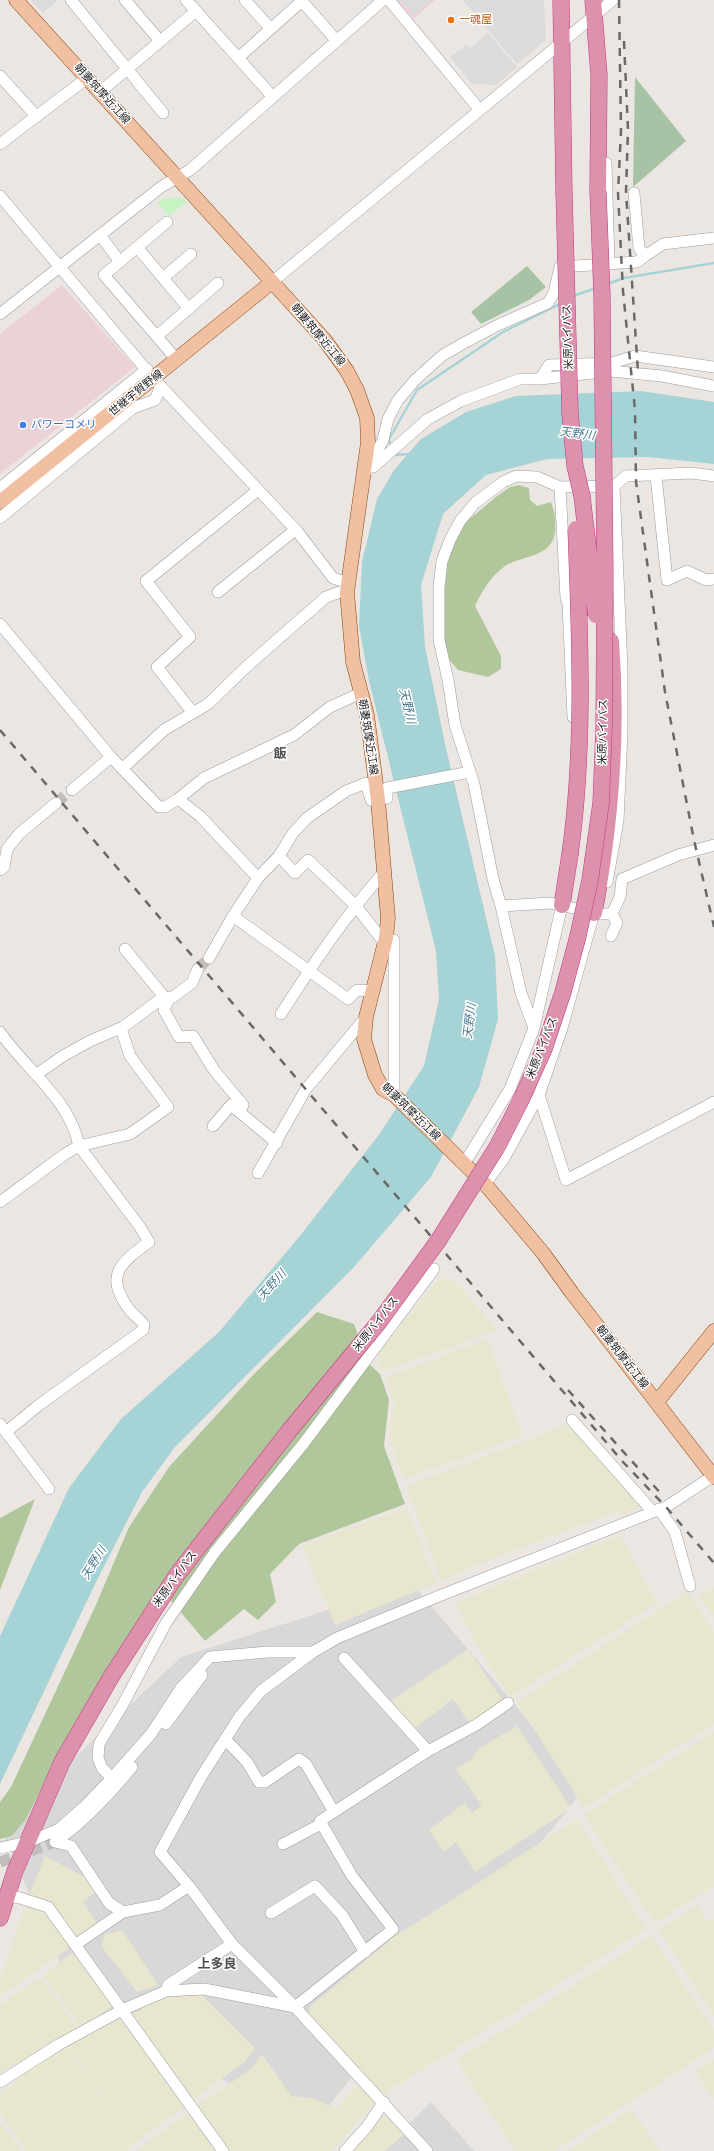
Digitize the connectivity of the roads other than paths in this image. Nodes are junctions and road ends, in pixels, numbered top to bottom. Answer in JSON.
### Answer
{"nodes":[{"id":1,"x":16,"y":0,"type":"edge"},
{"id":2,"x":71,"y":0,"type":"edge"},
{"id":3,"x":125,"y":0,"type":"edge"},
{"id":4,"x":186,"y":0,"type":"edge"},
{"id":5,"x":245,"y":0,"type":"edge"},
{"id":6,"x":301,"y":0,"type":"edge"},
{"id":7,"x":383,"y":0,"type":"edge"},
{"id":8,"x":389,"y":0,"type":"edge"},
{"id":9,"x":561,"y":0,"type":"edge"},
{"id":10,"x":593,"y":0,"type":"edge"},
{"id":11,"x":613,"y":0,"type":"edge"},
{"id":12,"x":196,"y":11,"type":"junction"},
{"id":13,"x":593,"y":18,"type":"junction"},
{"id":14,"x":270,"y":28,"type":"junction"},
{"id":15,"x":160,"y":41,"type":"junction"},
{"id":16,"x":337,"y":41,"type":"junction"},
{"id":17,"x":561,"y":44,"type":"junction"},
{"id":18,"x":238,"y":58,"type":"junction"},
{"id":19,"x":127,"y":70,"type":"junction"},
{"id":20,"x":598,"y":75,"type":"junction"},
{"id":21,"x":0,"y":76,"type":"edge"},
{"id":22,"x":87,"y":78,"type":"junction"},
{"id":23,"x":563,"y":89,"type":"junction"},
{"id":24,"x":100,"y":92,"type":"junction"},
{"id":25,"x":273,"y":97,"type":"junction"},
{"id":26,"x":480,"y":109,"type":"junction"},
{"id":27,"x":162,"y":113,"type":"dead end"},
{"id":28,"x":36,"y":116,"type":"junction"},
{"id":29,"x":0,"y":144,"type":"edge"},
{"id":30,"x":177,"y":178,"type":"junction"},
{"id":31,"x":634,"y":193,"type":"dead end"},
{"id":32,"x":0,"y":196,"type":"edge"},
{"id":33,"x":168,"y":222,"type":"dead end"},
{"id":34,"x":100,"y":235,"type":"junction"},
{"id":35,"x":714,"y":238,"type":"edge"},
{"id":36,"x":137,"y":247,"type":"junction"},
{"id":37,"x":192,"y":254,"type":"dead end"},
{"id":38,"x":645,"y":256,"type":"junction"},
{"id":39,"x":120,"y":262,"type":"junction"},
{"id":40,"x":609,"y":264,"type":"junction"},
{"id":41,"x":60,"y":266,"type":"junction"},
{"id":42,"x":560,"y":267,"type":"junction"},
{"id":43,"x":163,"y":278,"type":"junction"},
{"id":44,"x":272,"y":282,"type":"junction"},
{"id":45,"x":218,"y":284,"type":"dead end"},
{"id":46,"x":189,"y":309,"type":"junction"},
{"id":47,"x":0,"y":314,"type":"edge"},
{"id":48,"x":157,"y":336,"type":"junction"},
{"id":49,"x":177,"y":360,"type":"junction"},
{"id":50,"x":714,"y":367,"type":"edge"},
{"id":51,"x":154,"y":378,"type":"junction"},
{"id":52,"x":540,"y":379,"type":"junction"},
{"id":53,"x":714,"y":386,"type":"edge"},
{"id":54,"x":575,"y":466,"type":"junction"},
{"id":55,"x":364,"y":476,"type":"junction"},
{"id":56,"x":656,"y":476,"type":"junction"},
{"id":57,"x":714,"y":476,"type":"edge"},
{"id":58,"x":614,"y":486,"type":"junction"},
{"id":59,"x":560,"y":487,"type":"junction"},
{"id":60,"x":0,"y":488,"type":"edge"},
{"id":61,"x":258,"y":490,"type":"junction"},
{"id":62,"x":0,"y":502,"type":"edge"},
{"id":63,"x":0,"y":518,"type":"edge"},
{"id":64,"x":295,"y":530,"type":"junction"},
{"id":65,"x":605,"y":574,"type":"junction"},
{"id":66,"x":714,"y":579,"type":"edge"},
{"id":67,"x":347,"y":588,"type":"junction"},
{"id":68,"x":218,"y":592,"type":"dead end"},
{"id":69,"x":0,"y":624,"type":"edge"},
{"id":70,"x":603,"y":673,"type":"junction"},
{"id":71,"x":361,"y":693,"type":"junction"},
{"id":72,"x":193,"y":713,"type":"junction"},
{"id":73,"x":111,"y":757,"type":"junction"},
{"id":74,"x":123,"y":768,"type":"junction"},
{"id":75,"x":466,"y":773,"type":"junction"},
{"id":76,"x":72,"y":790,"type":"tunnel mouth"},
{"id":77,"x":178,"y":799,"type":"junction"},
{"id":78,"x":378,"y":800,"type":"junction"},
{"id":79,"x":56,"y":803,"type":"tunnel mouth"},
{"id":80,"x":714,"y":845,"type":"edge"},
{"id":81,"x":279,"y":856,"type":"junction"},
{"id":82,"x":0,"y":870,"type":"edge"},
{"id":83,"x":385,"y":871,"type":"junction"},
{"id":84,"x":258,"y":878,"type":"junction"},
{"id":85,"x":355,"y":905,"type":"junction"},
{"id":86,"x":559,"y":905,"type":"junction"},
{"id":87,"x":501,"y":906,"type":"junction"},
{"id":88,"x":597,"y":913,"type":"junction"},
{"id":89,"x":612,"y":914,"type":"junction"},
{"id":90,"x":233,"y":916,"type":"junction"},
{"id":91,"x":611,"y":936,"type":"dead end"},
{"id":92,"x":384,"y":942,"type":"junction"},
{"id":93,"x":125,"y":949,"type":"dead end"},
{"id":94,"x":209,"y":958,"type":"tunnel mouth"},
{"id":95,"x":198,"y":969,"type":"tunnel mouth"},
{"id":96,"x":309,"y":970,"type":"junction"},
{"id":97,"x":374,"y":991,"type":"junction"},
{"id":98,"x":167,"y":998,"type":"junction"},
{"id":99,"x":281,"y":1014,"type":"dead end"},
{"id":100,"x":366,"y":1017,"type":"junction"},
{"id":101,"x":120,"y":1028,"type":"junction"},
{"id":102,"x":534,"y":1028,"type":"junction"},
{"id":103,"x":0,"y":1032,"type":"edge"},
{"id":104,"x":37,"y":1074,"type":"junction"},
{"id":105,"x":539,"y":1095,"type":"junction"},
{"id":106,"x":397,"y":1098,"type":"junction"},
{"id":107,"x":714,"y":1102,"type":"edge"},
{"id":108,"x":239,"y":1112,"type":"junction"},
{"id":109,"x":213,"y":1126,"type":"dead end"},
{"id":110,"x":277,"y":1143,"type":"junction"},
{"id":111,"x":79,"y":1146,"type":"junction"},
{"id":112,"x":459,"y":1159,"type":"junction"},
{"id":113,"x":258,"y":1173,"type":"dead end"},
{"id":114,"x":485,"y":1184,"type":"junction"},
{"id":115,"x":0,"y":1202,"type":"edge"},
{"id":116,"x":434,"y":1269,"type":"dead end"},
{"id":117,"x":714,"y":1330,"type":"edge"},
{"id":118,"x":658,"y":1402,"type":"junction"},
{"id":119,"x":572,"y":1420,"type":"dead end"},
{"id":120,"x":3,"y":1428,"type":"edge"},
{"id":121,"x":714,"y":1476,"type":"edge"},
{"id":122,"x":49,"y":1489,"type":"dead end"},
{"id":123,"x":656,"y":1510,"type":"junction"},
{"id":124,"x":690,"y":1586,"type":"dead end"},
{"id":125,"x":313,"y":1652,"type":"junction"},
{"id":126,"x":210,"y":1657,"type":"junction"},
{"id":127,"x":344,"y":1658,"type":"dead end"},
{"id":128,"x":508,"y":1703,"type":"dead end"},
{"id":129,"x":226,"y":1739,"type":"junction"},
{"id":130,"x":428,"y":1751,"type":"junction"},
{"id":131,"x":112,"y":1778,"type":"junction"},
{"id":132,"x":334,"y":1812,"type":"junction"},
{"id":133,"x":321,"y":1824,"type":"junction"},
{"id":134,"x":28,"y":1842,"type":"junction"},
{"id":135,"x":283,"y":1844,"type":"dead end"},
{"id":136,"x":0,"y":1848,"type":"edge"},
{"id":137,"x":189,"y":1886,"type":"junction"},
{"id":138,"x":6,"y":1898,"type":"junction"},
{"id":139,"x":123,"y":1912,"type":"junction"},
{"id":140,"x":271,"y":1913,"type":"dead end"},
{"id":141,"x":0,"y":1918,"type":"edge"},
{"id":142,"x":232,"y":1944,"type":"junction"},
{"id":143,"x":75,"y":1945,"type":"junction"},
{"id":144,"x":365,"y":1952,"type":"junction"},
{"id":145,"x":166,"y":1991,"type":"junction"},
{"id":146,"x":295,"y":2007,"type":"junction"},
{"id":147,"x":122,"y":2010,"type":"junction"},
{"id":148,"x":0,"y":2082,"type":"edge"},
{"id":149,"x":384,"y":2102,"type":"junction"},
{"id":150,"x":223,"y":2151,"type":"edge"},
{"id":151,"x":345,"y":2151,"type":"edge"},
{"id":152,"x":427,"y":2151,"type":"edge"}],
"edges":[{"from":1,"to":22,"type":"main road","name":"朝妻筑摩近江線"},
{"from":2,"to":19,"type":"street"},
{"from":3,"to":15,"type":"street"},
{"from":4,"to":12,"type":"street"},
{"from":5,"to":14,"type":"street"},
{"from":6,"to":14,"type":"street"},
{"from":6,"to":16,"type":"street"},
{"from":7,"to":16,"type":"street"},
{"from":8,"to":26,"type":"street"},
{"from":9,"to":17,"type":"highway","name":"米原バイパス"},
{"from":10,"to":13,"type":"highway","name":"米原バイパス"},
{"from":11,"to":13,"type":"street"},
{"from":12,"to":15,"type":"street"},
{"from":12,"to":18,"type":"street"},
{"from":13,"to":17,"type":"street"},
{"from":13,"to":20,"type":"highway","name":"米原バイパス"},
{"from":14,"to":18,"type":"street"},
{"from":15,"to":19,"type":"street"},
{"from":16,"to":25,"type":"street"},
{"from":17,"to":23,"type":"highway","name":"米原バイパス"},
{"from":17,"to":26,"type":"street"},
{"from":18,"to":25,"type":"street"},
{"from":19,"to":24,"type":"street"},
{"from":19,"to":27,"type":"street"},
{"from":20,"to":40,"type":"street"},
{"from":20,"to":65,"type":"highway","name":"米原バイパス","bridge":true},
{"from":21,"to":28,"type":"street"},
{"from":22,"to":24,"type":"main road","name":"朝妻筑摩近江線"},
{"from":22,"to":28,"type":"street"},
{"from":23,"to":42,"type":"street"},
{"from":23,"to":54,"type":"highway","name":"米原バイパス","bridge":true},
{"from":24,"to":30,"type":"main road","name":"朝妻筑摩近江線"},
{"from":25,"to":30,"type":"street"},
{"from":26,"to":44,"type":"street"},
{"from":28,"to":29,"type":"street"},
{"from":30,"to":34,"type":"street"},
{"from":30,"to":44,"type":"main road","name":"朝妻筑摩近江線"},
{"from":31,"to":38,"type":"street"},
{"from":32,"to":41,"type":"street"},
{"from":33,"to":36,"type":"street"},
{"from":34,"to":39,"type":"street"},
{"from":34,"to":41,"type":"street"},
{"from":35,"to":38,"type":"street"},
{"from":36,"to":39,"type":"street"},
{"from":36,"to":43,"type":"street"},
{"from":37,"to":43,"type":"street"},
{"from":38,"to":40,"type":"street"},
{"from":39,"to":48,"type":"street"},
{"from":40,"to":42,"type":"street"},
{"from":41,"to":47,"type":"street"},
{"from":41,"to":51,"type":"street"},
{"from":42,"to":55,"type":"street"},
{"from":43,"to":46,"type":"street"},
{"from":44,"to":49,"type":"main road","name":"世継宇賀野線"},
{"from":44,"to":55,"type":"main road","name":"朝妻筑摩近江線"},
{"from":45,"to":46,"type":"street"},
{"from":46,"to":48,"type":"street"},
{"from":48,"to":49,"type":"street"},
{"from":49,"to":51,"type":"main road","name":"世継宇賀野線"},
{"from":50,"to":52,"type":"street"},
{"from":51,"to":60,"type":"street"},
{"from":51,"to":61,"type":"street"},
{"from":51,"to":62,"type":"main road","name":"世継宇賀野線"},
{"from":51,"to":63,"type":"street"},
{"from":52,"to":53,"type":"street"},
{"from":52,"to":55,"type":"street"},
{"from":54,"to":70,"type":"highway","name":"米原バイパス","bridge":true},
{"from":54,"to":86,"type":"highway","bridge":true},
{"from":55,"to":67,"type":"main road","name":"朝妻筑摩近江線"},
{"from":56,"to":57,"type":"street"},
{"from":56,"to":58,"type":"street"},
{"from":56,"to":66,"type":"street"},
{"from":58,"to":59,"type":"street"},
{"from":58,"to":88,"type":"street"},
{"from":59,"to":75,"type":"street"},
{"from":59,"to":86,"type":"street"},
{"from":61,"to":64,"type":"street"},
{"from":61,"to":72,"type":"street"},
{"from":64,"to":67,"type":"street"},
{"from":64,"to":68,"type":"street"},
{"from":65,"to":70,"type":"highway","name":"米原バイパス","bridge":true},
{"from":65,"to":88,"type":"highway","bridge":true},
{"from":67,"to":71,"type":"main road","name":"朝妻筑摩近江線"},
{"from":67,"to":72,"type":"street"},
{"from":69,"to":73,"type":"street"},
{"from":70,"to":134,"type":"highway","name":"米原バイパス","bridge":true},
{"from":71,"to":77,"type":"street"},
{"from":71,"to":78,"type":"main road","name":"朝妻筑摩近江線"},
{"from":72,"to":74,"type":"street"},
{"from":73,"to":74,"type":"street"},
{"from":73,"to":76,"type":"street"},
{"from":74,"to":77,"type":"street"},
{"from":75,"to":78,"type":"street"},
{"from":75,"to":87,"type":"street"},
{"from":77,"to":84,"type":"street"},
{"from":78,"to":81,"type":"street"},
{"from":78,"to":83,"type":"main road","name":"朝妻筑摩近江線"},
{"from":79,"to":82,"type":"street"},
{"from":80,"to":89,"type":"street"},
{"from":81,"to":84,"type":"street"},
{"from":81,"to":85,"type":"street"},
{"from":83,"to":85,"type":"street"},
{"from":83,"to":92,"type":"main road","name":"朝妻筑摩近江線"},
{"from":84,"to":90,"type":"street"},
{"from":85,"to":92,"type":"street"},
{"from":85,"to":96,"type":"street"},
{"from":86,"to":87,"type":"street"},
{"from":86,"to":88,"type":"street"},
{"from":86,"to":102,"type":"street"},
{"from":87,"to":102,"type":"street"},
{"from":88,"to":89,"type":"street"},
{"from":88,"to":105,"type":"street"},
{"from":89,"to":91,"type":"street"},
{"from":90,"to":94,"type":"street"},
{"from":90,"to":96,"type":"street"},
{"from":92,"to":97,"type":"main road","name":"朝妻筑摩近江線"},
{"from":92,"to":106,"type":"street"},
{"from":93,"to":98,"type":"street"},
{"from":95,"to":98,"type":"street"},
{"from":96,"to":97,"type":"street"},
{"from":96,"to":99,"type":"street"},
{"from":97,"to":100,"type":"main road","name":"朝妻筑摩近江線"},
{"from":98,"to":101,"type":"street"},
{"from":98,"to":108,"type":"street"},
{"from":100,"to":106,"type":"main road","name":"朝妻筑摩近江線"},
{"from":100,"to":110,"type":"street"},
{"from":101,"to":104,"type":"street"},
{"from":101,"to":111,"type":"street"},
{"from":102,"to":112,"type":"street"},
{"from":103,"to":104,"type":"street"},
{"from":104,"to":111,"type":"street"},
{"from":105,"to":107,"type":"street"},
{"from":105,"to":114,"type":"street"},
{"from":106,"to":112,"type":"main road","name":"朝妻筑摩近江線"},
{"from":108,"to":109,"type":"street"},
{"from":108,"to":110,"type":"street"},
{"from":110,"to":113,"type":"street"},
{"from":111,"to":115,"type":"street"},
{"from":111,"to":120,"type":"street"},
{"from":112,"to":114,"type":"main road","name":"朝妻筑摩近江線"},
{"from":114,"to":118,"type":"main road","name":"朝妻筑摩近江線"},
{"from":116,"to":131,"type":"street"},
{"from":117,"to":118,"type":"main road"},
{"from":118,"to":121,"type":"main road","name":"朝妻筑摩近江線"},
{"from":119,"to":123,"type":"street"},
{"from":120,"to":122,"type":"street"},
{"from":121,"to":123,"type":"street"},
{"from":123,"to":124,"type":"street"},
{"from":123,"to":125,"type":"street"},
{"from":125,"to":126,"type":"street"},
{"from":125,"to":129,"type":"street"},
{"from":126,"to":131,"type":"street"},
{"from":126,"to":139,"type":"street"},
{"from":127,"to":130,"type":"street"},
{"from":128,"to":130,"type":"street"},
{"from":129,"to":132,"type":"street"},
{"from":129,"to":137,"type":"street"},
{"from":130,"to":132,"type":"street"},
{"from":131,"to":134,"type":"street"},
{"from":132,"to":133,"type":"street"},
{"from":133,"to":135,"type":"street"},
{"from":133,"to":144,"type":"street"},
{"from":134,"to":136,"type":"street"},
{"from":134,"to":138,"type":"highway","name":"米原バイパス"},
{"from":137,"to":139,"type":"street"},
{"from":137,"to":142,"type":"street"},
{"from":138,"to":141,"type":"highway","name":"米原バイパス"},
{"from":138,"to":143,"type":"street"},
{"from":139,"to":143,"type":"street"},
{"from":140,"to":144,"type":"street"},
{"from":142,"to":145,"type":"street"},
{"from":142,"to":146,"type":"street"},
{"from":143,"to":147,"type":"street"},
{"from":144,"to":146,"type":"street"},
{"from":145,"to":146,"type":"street"},
{"from":145,"to":147,"type":"street"},
{"from":146,"to":149,"type":"street"},
{"from":147,"to":148,"type":"street"},
{"from":147,"to":150,"type":"street"},
{"from":149,"to":151,"type":"street"},
{"from":149,"to":152,"type":"street"}]}
